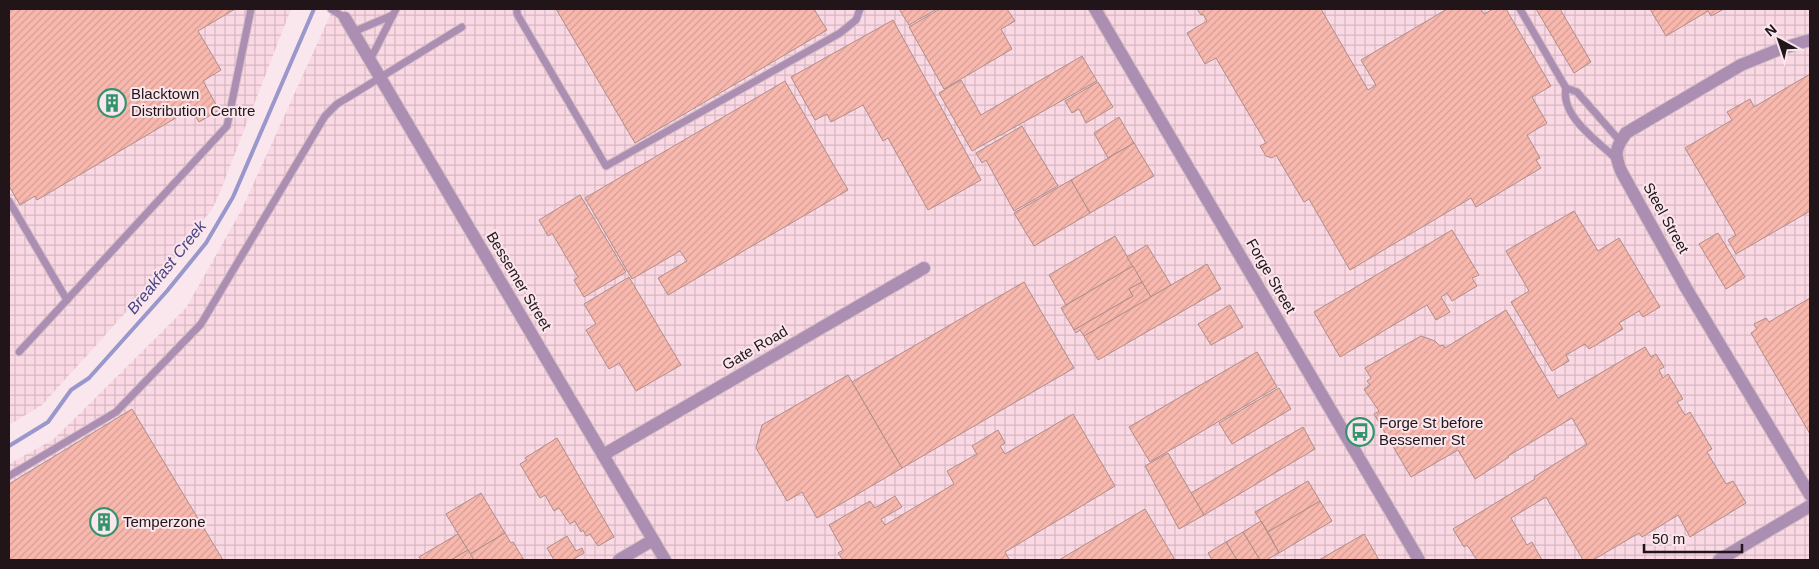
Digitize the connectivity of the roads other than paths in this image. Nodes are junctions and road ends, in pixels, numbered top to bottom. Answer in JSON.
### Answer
{"nodes":[{"id":1,"x":251,"y":9,"type":"edge"},
{"id":2,"x":332,"y":9,"type":"edge"},
{"id":3,"x":517,"y":9,"type":"edge"},
{"id":4,"x":860,"y":9,"type":"edge"},
{"id":5,"x":1095,"y":9,"type":"edge"},
{"id":6,"x":1520,"y":9,"type":"edge"},
{"id":7,"x":394,"y":12,"type":"edge"},
{"id":8,"x":345,"y":18,"type":"joint"},
{"id":9,"x":462,"y":27,"type":"dead end"},
{"id":10,"x":353,"y":32,"type":"junction"},
{"id":11,"x":1810,"y":40,"type":"edge"},
{"id":12,"x":370,"y":60,"type":"junction"},
{"id":13,"x":380,"y":78,"type":"junction"},
{"id":14,"x":1566,"y":88,"type":"junction"},
{"id":15,"x":1620,"y":141,"type":"junction"},
{"id":16,"x":1617,"y":159,"type":"junction"},
{"id":17,"x":9,"y":201,"type":"edge"},
{"id":18,"x":924,"y":268,"type":"dead end"},
{"id":19,"x":67,"y":300,"type":"junction"},
{"id":20,"x":19,"y":352,"type":"dead end"},
{"id":21,"x":604,"y":455,"type":"junction"},
{"id":22,"x":9,"y":476,"type":"edge"},
{"id":23,"x":1810,"y":495,"type":"edge"},
{"id":24,"x":1810,"y":506,"type":"edge"},
{"id":25,"x":653,"y":540,"type":"junction"},
{"id":26,"x":618,"y":560,"type":"edge"},
{"id":27,"x":665,"y":560,"type":"edge"},
{"id":28,"x":1419,"y":560,"type":"edge"},
{"id":29,"x":1719,"y":560,"type":"edge"}],
"edges":[{"from":1,"to":19,"type":"lane"},
{"from":2,"to":8,"type":"lane"},
{"from":3,"to":4,"type":"lane"},
{"from":5,"to":28,"type":"street","name":"Forge Street"},
{"from":6,"to":14,"type":"lane"},
{"from":7,"to":10,"type":"lane"},
{"from":7,"to":12,"type":"lane"},
{"from":8,"to":10,"type":"street","name":"Bessemer Street"},
{"from":9,"to":13,"type":"lane"},
{"from":10,"to":12,"type":"street","name":"Bessemer Street"},
{"from":11,"to":15,"type":"street"},
{"from":12,"to":13,"type":"street","name":"Bessemer Street"},
{"from":13,"to":21,"type":"street","name":"Bessemer Street"},
{"from":13,"to":22,"type":"lane"},
{"from":14,"to":15,"type":"lane"},
{"from":14,"to":16,"type":"lane"},
{"from":15,"to":16,"type":"street"},
{"from":16,"to":23,"type":"street","name":"Steel Street"},
{"from":17,"to":19,"type":"lane"},
{"from":18,"to":21,"type":"street","name":"Gate Road"},
{"from":19,"to":20,"type":"lane"},
{"from":21,"to":25,"type":"street","name":"Bessemer Street"},
{"from":24,"to":29,"type":"street"},
{"from":25,"to":26,"type":"street"},
{"from":25,"to":27,"type":"street","name":"Bessemer Street"}]}
